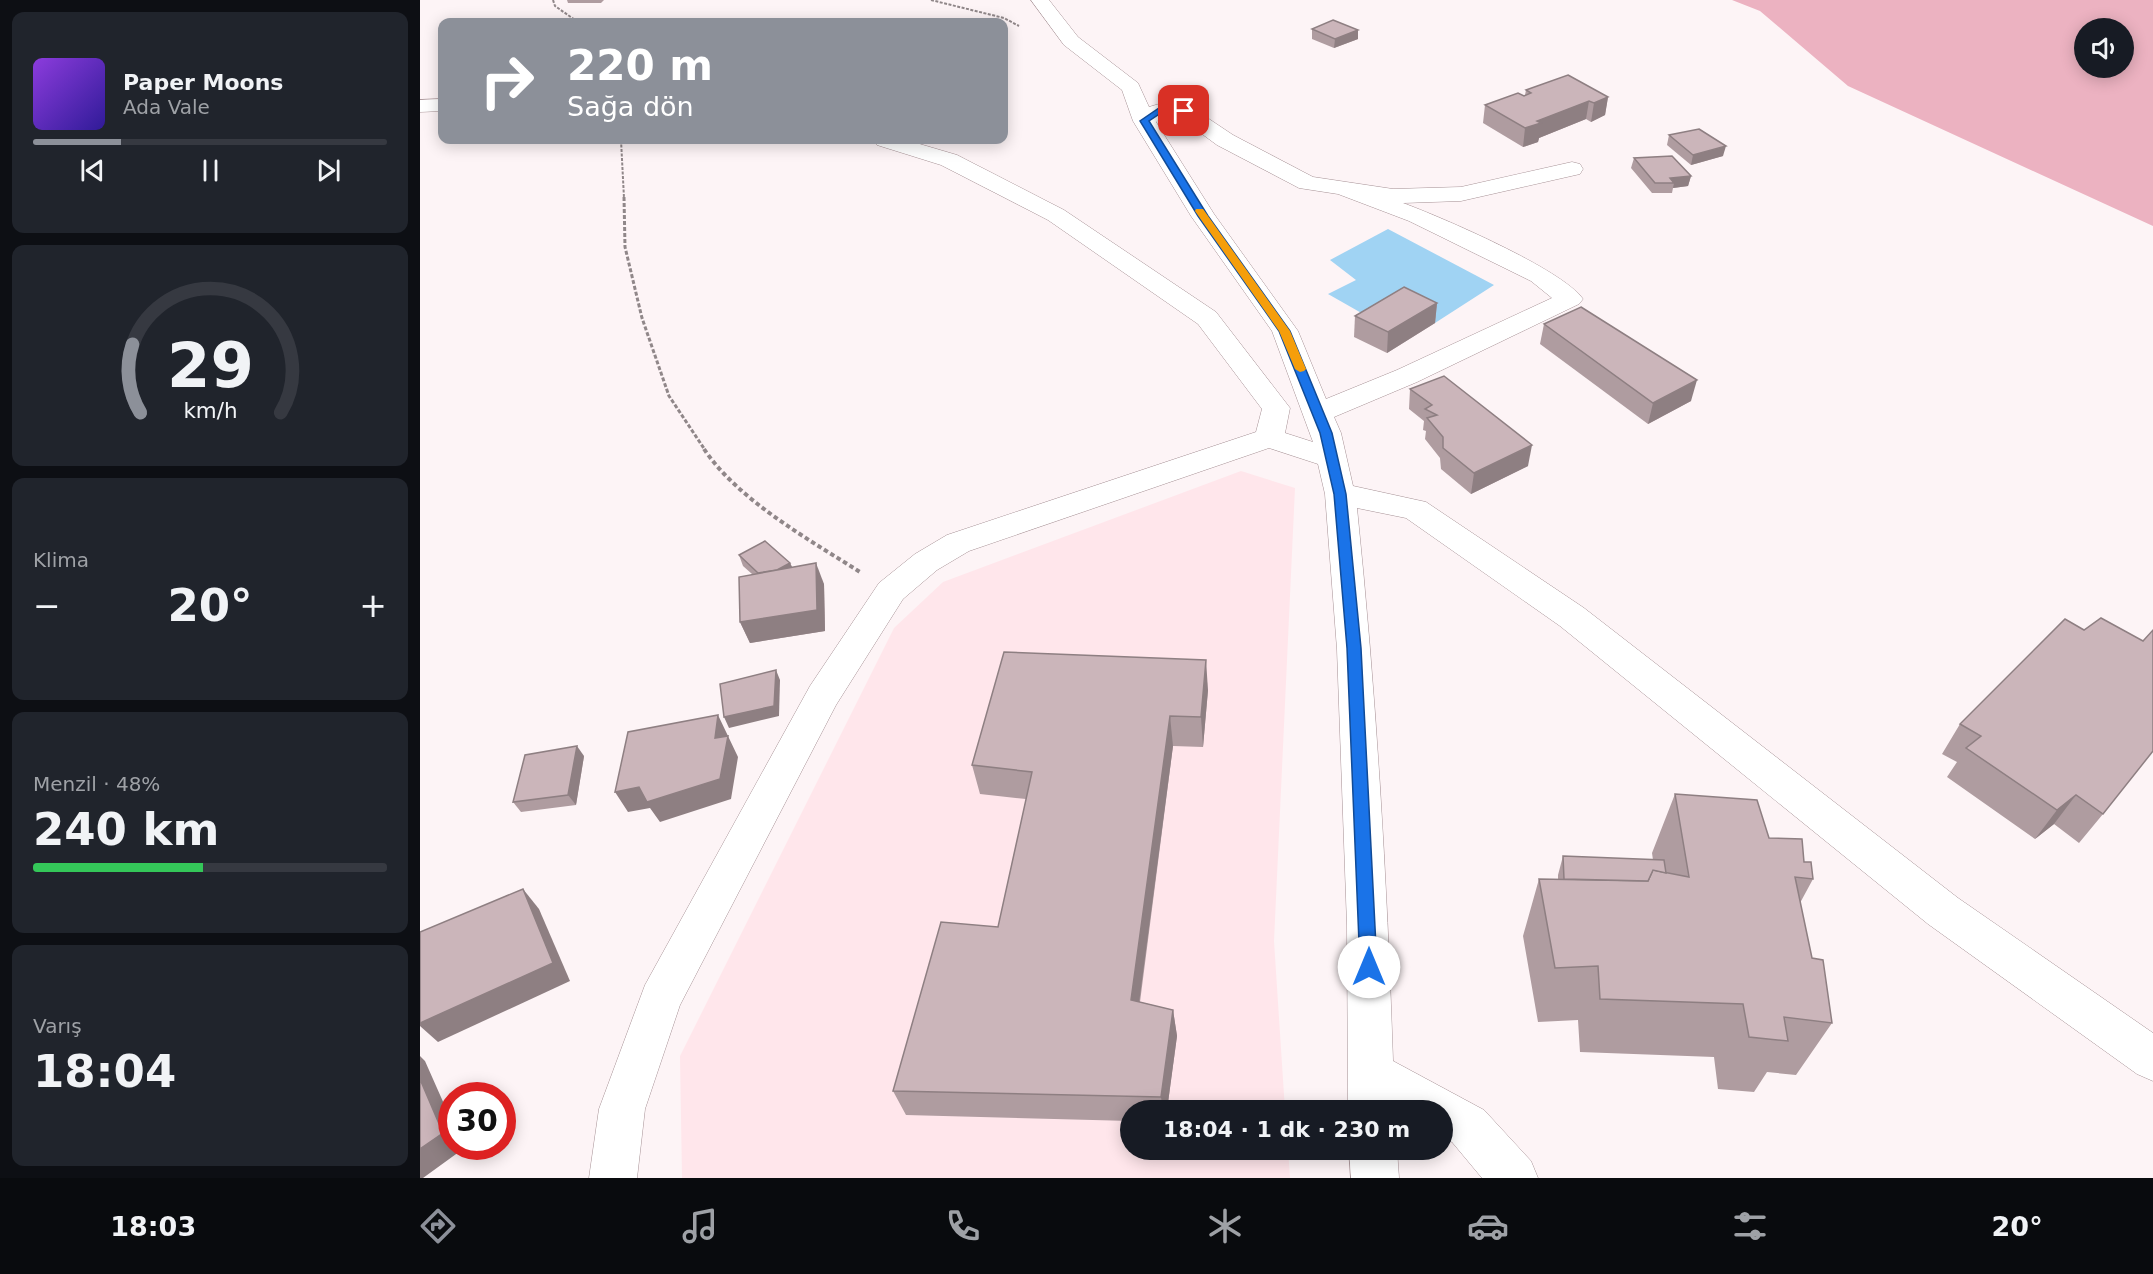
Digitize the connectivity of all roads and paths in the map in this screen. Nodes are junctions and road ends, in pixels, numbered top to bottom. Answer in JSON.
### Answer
{"nodes":[{"id":1,"x":553,"y":0,"type":"edge"},
{"id":2,"x":931,"y":0,"type":"edge"},
{"id":3,"x":1040,"y":0,"type":"edge"},
{"id":4,"x":572,"y":18,"type":"edge"},
{"id":5,"x":1004,"y":18,"type":"edge"},
{"id":6,"x":1008,"y":20,"type":"edge"},
{"id":7,"x":1071,"y":41,"type":"junction"},
{"id":8,"x":438,"y":105,"type":"edge"},
{"id":9,"x":420,"y":106,"type":"edge"},
{"id":10,"x":1144,"y":121,"type":"junction"},
{"id":11,"x":623,"y":144,"type":"edge"},
{"id":12,"x":898,"y":144,"type":"edge"},
{"id":13,"x":1572,"y":169,"type":"dead end"},
{"id":14,"x":1344,"y":189,"type":"junction"},
{"id":15,"x":1318,"y":413,"type":"junction"},
{"id":16,"x":1269,"y":438,"type":"junction"},
{"id":17,"x":1332,"y":458,"type":"junction"},
{"id":18,"x":1340,"y":494,"type":"junction"},
{"id":19,"x":891,"y":591,"type":"junction"},
{"id":20,"x":2153,"y":1059,"type":"edge"},
{"id":21,"x":1370,"y":1091,"type":"edge"},
{"id":22,"x":1402,"y":1100,"type":"edge"},
{"id":23,"x":1453,"y":1118,"type":"edge"},
{"id":24,"x":1374,"y":1160,"type":"edge"},
{"id":25,"x":613,"y":1178,"type":"edge"},
{"id":26,"x":1375,"y":1178,"type":"edge"},
{"id":27,"x":1514,"y":1178,"type":"edge"}],
"edges":[{"from":1,"to":4,"type":"path"},
{"from":2,"to":5,"type":"path"},
{"from":3,"to":7,"type":"street"},
{"from":6,"to":7,"type":"path"},
{"from":7,"to":10,"type":"street"},
{"from":8,"to":9,"type":"street"},
{"from":10,"to":14,"type":"street"},
{"from":10,"to":15,"type":"street"},
{"from":11,"to":19,"type":"path"},
{"from":12,"to":16,"type":"street"},
{"from":13,"to":14,"type":"street"},
{"from":14,"to":15,"type":"street"},
{"from":15,"to":17,"type":"street"},
{"from":16,"to":17,"type":"street"},
{"from":16,"to":19,"type":"street"},
{"from":17,"to":18,"type":"street"},
{"from":18,"to":20,"type":"street"},
{"from":18,"to":21,"type":"street"},
{"from":19,"to":25,"type":"street"},
{"from":21,"to":22,"type":"street"},
{"from":23,"to":27,"type":"street"},
{"from":24,"to":26,"type":"street"}]}
